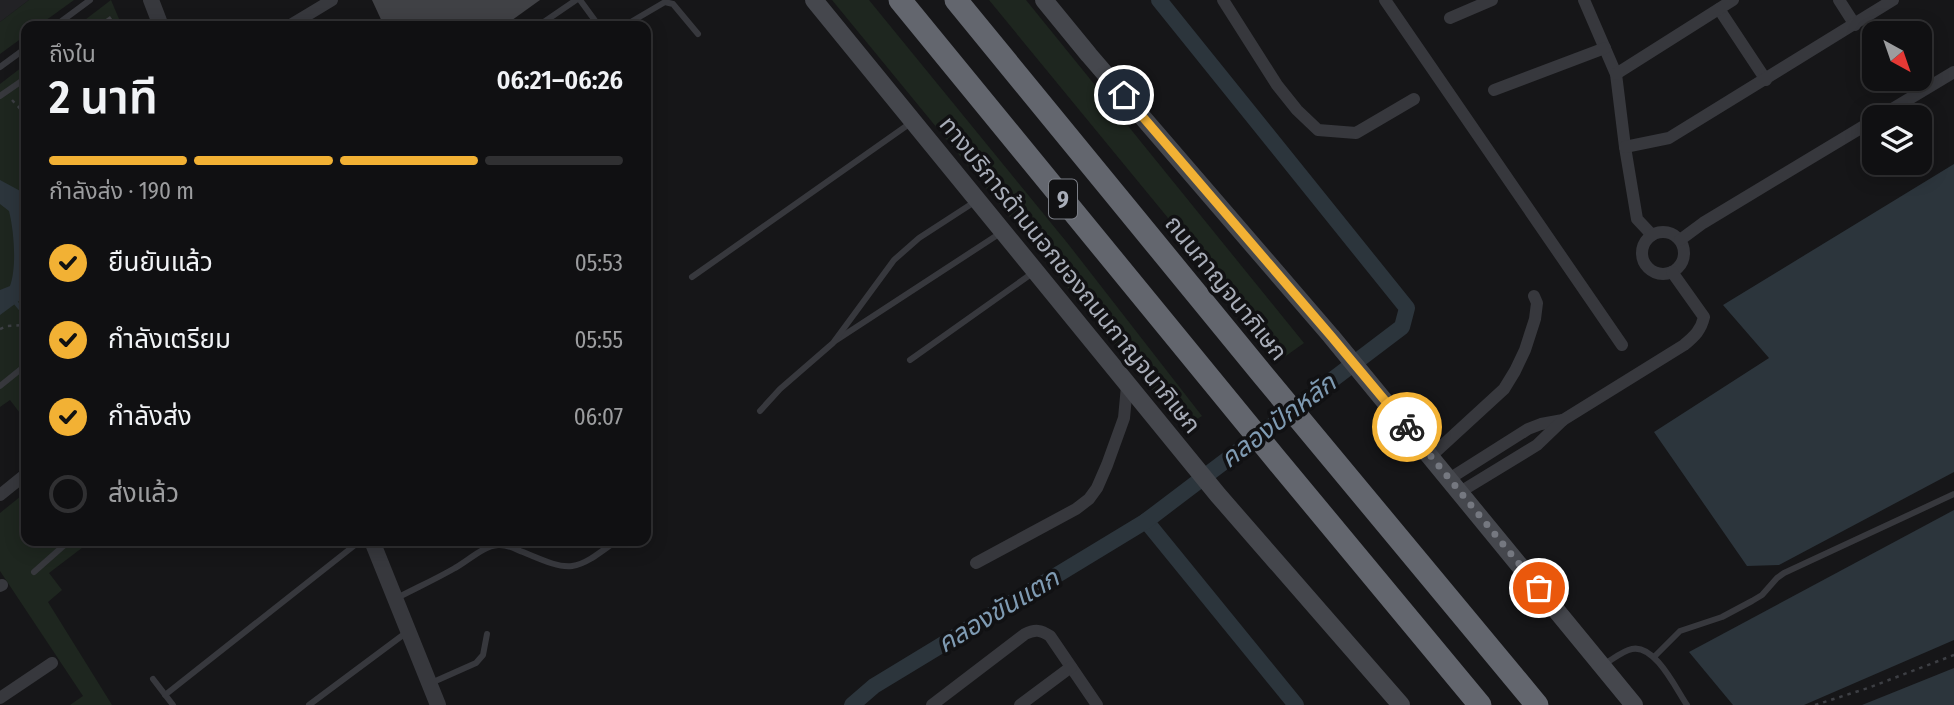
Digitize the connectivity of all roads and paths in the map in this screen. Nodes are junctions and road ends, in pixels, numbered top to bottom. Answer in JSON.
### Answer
{"nodes":[{"id":1,"x":90,"y":0,"type":"edge"},
{"id":2,"x":151,"y":0,"type":"edge"},
{"id":3,"x":332,"y":0,"type":"edge"},
{"id":4,"x":578,"y":0,"type":"edge"},
{"id":5,"x":646,"y":0,"type":"edge"},
{"id":6,"x":814,"y":0,"type":"edge"},
{"id":7,"x":900,"y":0,"type":"edge"},
{"id":8,"x":956,"y":0,"type":"edge"},
{"id":9,"x":1044,"y":0,"type":"edge"},
{"id":10,"x":1385,"y":0,"type":"edge"},
{"id":11,"x":1492,"y":0,"type":"edge"},
{"id":12,"x":1584,"y":0,"type":"edge"},
{"id":13,"x":1839,"y":0,"type":"edge"},
{"id":14,"x":1893,"y":0,"type":"edge"},
{"id":15,"x":1226,"y":1,"type":"edge"},
{"id":16,"x":1724,"y":4,"type":"edge"},
{"id":17,"x":651,"y":10,"type":"junction"},
{"id":18,"x":1450,"y":18,"type":"dead end"},
{"id":19,"x":62,"y":21,"type":"edge"},
{"id":20,"x":159,"y":21,"type":"edge"},
{"id":21,"x":297,"y":21,"type":"edge"},
{"id":22,"x":546,"y":21,"type":"edge"},
{"id":23,"x":595,"y":21,"type":"edge"},
{"id":24,"x":632,"y":21,"type":"edge"},
{"id":25,"x":1855,"y":25,"type":"junction"},
{"id":26,"x":698,"y":34,"type":"dead end"},
{"id":27,"x":1605,"y":48,"type":"junction"},
{"id":28,"x":21,"y":52,"type":"edge"},
{"id":29,"x":0,"y":67,"type":"edge"},
{"id":30,"x":1954,"y":72,"type":"edge"},
{"id":31,"x":1616,"y":74,"type":"junction"},
{"id":32,"x":1766,"y":80,"type":"junction"},
{"id":33,"x":21,"y":81,"type":"edge"},
{"id":34,"x":1494,"y":90,"type":"dead end"},
{"id":35,"x":2,"y":94,"type":"edge"},
{"id":36,"x":1414,"y":99,"type":"dead end"},
{"id":37,"x":1899,"y":105,"type":"edge"},
{"id":38,"x":21,"y":111,"type":"edge"},
{"id":39,"x":914,"y":120,"type":"junction"},
{"id":40,"x":1862,"y":127,"type":"edge"},
{"id":41,"x":1625,"y":147,"type":"junction"},
{"id":42,"x":978,"y":200,"type":"junction"},
{"id":43,"x":1004,"y":231,"type":"junction"},
{"id":44,"x":1652,"y":235,"type":"junction"},
{"id":45,"x":1680,"y":240,"type":"junction"},
{"id":46,"x":1035,"y":271,"type":"junction"},
{"id":47,"x":1672,"y":272,"type":"junction"},
{"id":48,"x":692,"y":277,"type":"dead end"},
{"id":49,"x":1534,"y":296,"type":"dead end"},
{"id":50,"x":21,"y":325,"type":"edge"},
{"id":51,"x":0,"y":329,"type":"edge"},
{"id":52,"x":832,"y":343,"type":"junction"},
{"id":53,"x":1622,"y":345,"type":"dead end"},
{"id":54,"x":911,"y":360,"type":"dead end"},
{"id":55,"x":21,"y":369,"type":"edge"},
{"id":56,"x":0,"y":386,"type":"edge"},
{"id":57,"x":1127,"y":386,"type":"junction"},
{"id":58,"x":760,"y":411,"type":"dead end"},
{"id":59,"x":1431,"y":456,"type":"junction"},
{"id":60,"x":21,"y":478,"type":"edge"},
{"id":61,"x":1455,"y":485,"type":"junction"},
{"id":62,"x":1954,"y":494,"type":"edge"},
{"id":63,"x":0,"y":495,"type":"edge"},
{"id":64,"x":63,"y":546,"type":"edge"},
{"id":65,"x":354,"y":546,"type":"edge"},
{"id":66,"x":374,"y":546,"type":"edge"},
{"id":67,"x":492,"y":546,"type":"edge"},
{"id":68,"x":509,"y":546,"type":"edge"},
{"id":69,"x":609,"y":546,"type":"edge"},
{"id":70,"x":976,"y":563,"type":"dead end"},
{"id":71,"x":34,"y":572,"type":"dead end"},
{"id":72,"x":395,"y":598,"type":"junction"},
{"id":73,"x":408,"y":630,"type":"junction"},
{"id":74,"x":487,"y":634,"type":"dead end"},
{"id":75,"x":1954,"y":654,"type":"edge"},
{"id":76,"x":1654,"y":656,"type":"junction"},
{"id":77,"x":52,"y":663,"type":"dead end"},
{"id":78,"x":1602,"y":666,"type":"junction"},
{"id":79,"x":1071,"y":667,"type":"junction"},
{"id":80,"x":153,"y":679,"type":"dead end"},
{"id":81,"x":429,"y":684,"type":"junction"},
{"id":82,"x":165,"y":695,"type":"junction"},
{"id":83,"x":1,"y":697,"type":"edge"},
{"id":84,"x":1395,"y":703,"type":"edge"},
{"id":85,"x":173,"y":705,"type":"edge"},
{"id":86,"x":309,"y":705,"type":"edge"},
{"id":87,"x":438,"y":705,"type":"edge"},
{"id":88,"x":932,"y":705,"type":"edge"},
{"id":89,"x":1020,"y":705,"type":"edge"},
{"id":90,"x":1097,"y":705,"type":"edge"},
{"id":91,"x":1480,"y":705,"type":"edge"},
{"id":92,"x":1537,"y":705,"type":"edge"},
{"id":93,"x":1634,"y":705,"type":"edge"},
{"id":94,"x":1687,"y":705,"type":"edge"},
{"id":95,"x":1815,"y":705,"type":"edge"}],
"edges":[{"from":1,"to":19,"type":"lane"},
{"from":2,"to":20,"type":"street"},
{"from":3,"to":21,"type":"street"},
{"from":4,"to":22,"type":"lane"},
{"from":4,"to":23,"type":"lane"},
{"from":5,"to":17,"type":"lane"},
{"from":6,"to":39,"type":"main road","name":"ทางบริการด้านนอกของถนนกาญจนาภิเษก"},
{"from":7,"to":91,"type":"highway","number":"9"},
{"from":8,"to":92,"type":"highway","name":"ถนนกาญจนาภิเษก","number":"9"},
{"from":9,"to":59,"type":"main road"},
{"from":10,"to":53,"type":"street"},
{"from":11,"to":18,"type":"street"},
{"from":12,"to":27,"type":"street"},
{"from":13,"to":25,"type":"street"},
{"from":14,"to":25,"type":"street"},
{"from":15,"to":36,"type":"street"},
{"from":16,"to":31,"type":"street"},
{"from":16,"to":32,"type":"street"},
{"from":17,"to":24,"type":"lane"},
{"from":17,"to":26,"type":"lane"},
{"from":25,"to":32,"type":"street"},
{"from":27,"to":31,"type":"street"},
{"from":27,"to":34,"type":"street"},
{"from":28,"to":29,"type":"lane"},
{"from":30,"to":37,"type":"street"},
{"from":31,"to":41,"type":"street"},
{"from":32,"to":41,"type":"street"},
{"from":33,"to":35,"type":"lane"},
{"from":35,"to":38,"type":"path"},
{"from":39,"to":42,"type":"main road","name":"ทางบริการด้านนอกของถนนกาญจนาภิเษก"},
{"from":39,"to":48,"type":"lane"},
{"from":40,"to":45,"type":"street"},
{"from":41,"to":44,"type":"street"},
{"from":42,"to":43,"type":"main road","name":"ทางบริการด้านนอกของถนนกาญจนาภิเษก"},
{"from":42,"to":52,"type":"lane"},
{"from":43,"to":46,"type":"main road","name":"ทางบริการด้านนอกของถนนกาญจนาภิเษก"},
{"from":43,"to":52,"type":"lane"},
{"from":44,"to":45,"type":"street"},
{"from":44,"to":47,"type":"street"},
{"from":45,"to":47,"type":"street"},
{"from":46,"to":54,"type":"lane"},
{"from":46,"to":57,"type":"main road","name":"ทางบริการด้านนอกของถนนกาญจนาภิเษก"},
{"from":47,"to":61,"type":"street"},
{"from":49,"to":59,"type":"street"},
{"from":50,"to":51,"type":"path"},
{"from":52,"to":58,"type":"lane"},
{"from":55,"to":56,"type":"lane"},
{"from":57,"to":70,"type":"street"},
{"from":57,"to":84,"type":"main road","name":"ทางบริการด้านนอกของถนนกาญจนาภิเษก"},
{"from":59,"to":61,"type":"main road"},
{"from":60,"to":63,"type":"street"},
{"from":61,"to":78,"type":"main road"},
{"from":62,"to":76,"type":"lane"},
{"from":64,"to":71,"type":"lane"},
{"from":65,"to":82,"type":"lane"},
{"from":66,"to":72,"type":"street"},
{"from":67,"to":72,"type":"lane"},
{"from":68,"to":69,"type":"lane"},
{"from":72,"to":73,"type":"street"},
{"from":73,"to":81,"type":"street"},
{"from":73,"to":86,"type":"lane"},
{"from":74,"to":81,"type":"lane"},
{"from":75,"to":95,"type":"path"},
{"from":76,"to":78,"type":"lane"},
{"from":76,"to":94,"type":"lane"},
{"from":77,"to":83,"type":"street"},
{"from":78,"to":93,"type":"main road"},
{"from":79,"to":88,"type":"street"},
{"from":79,"to":89,"type":"street"},
{"from":79,"to":90,"type":"street"},
{"from":80,"to":82,"type":"lane"},
{"from":81,"to":87,"type":"street"},
{"from":82,"to":85,"type":"lane"}]}
